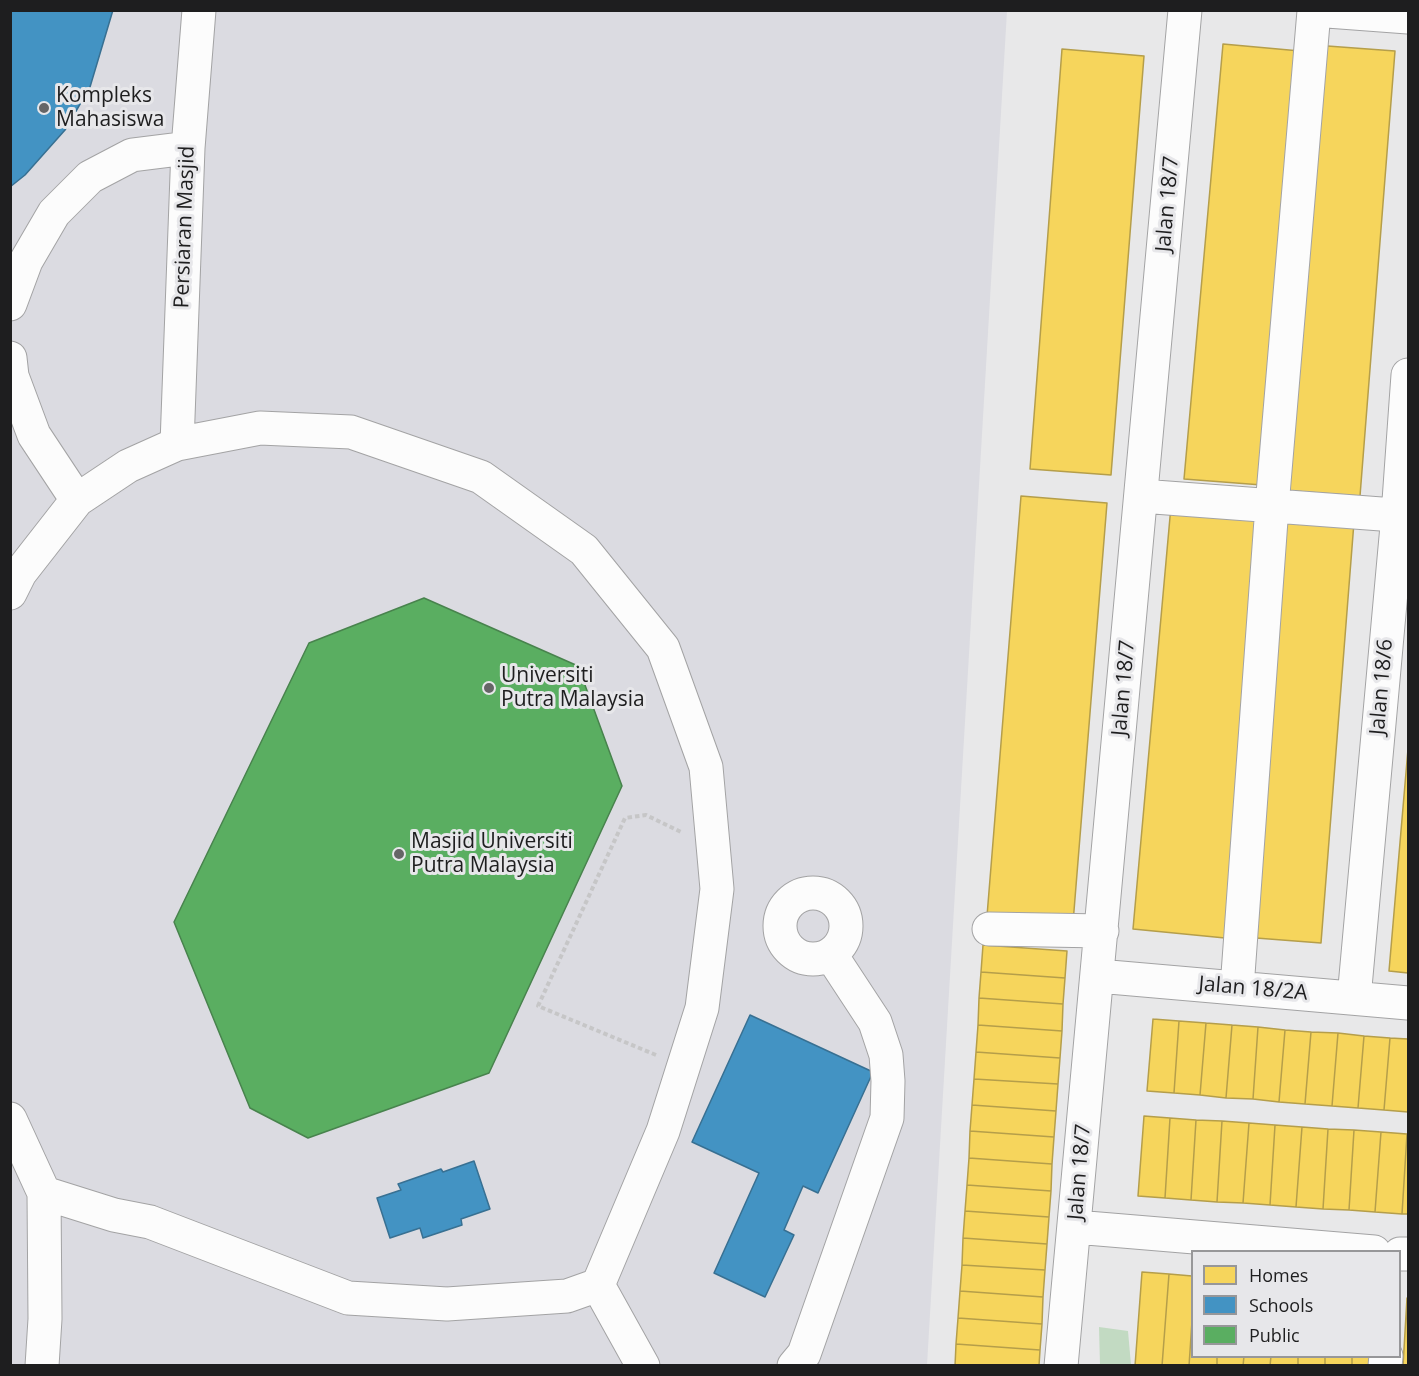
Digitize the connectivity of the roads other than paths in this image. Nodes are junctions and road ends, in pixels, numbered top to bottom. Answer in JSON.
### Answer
{"nodes":[{"id":1,"x":1185,"y":10,"type":"edge"},
{"id":2,"x":1314,"y":10,"type":"edge"},
{"id":3,"x":202,"y":17,"type":"edge"},
{"id":4,"x":1408,"y":17,"type":"edge"},
{"id":5,"x":188,"y":148,"type":"junction"},
{"id":6,"x":10,"y":304,"type":"edge"},
{"id":7,"x":10,"y":358,"type":"edge"},
{"id":8,"x":1408,"y":375,"type":"edge"},
{"id":9,"x":177,"y":444,"type":"junction"},
{"id":10,"x":1141,"y":496,"type":"junction"},
{"id":11,"x":77,"y":500,"type":"junction"},
{"id":12,"x":1272,"y":506,"type":"junction"},
{"id":13,"x":1403,"y":516,"type":"edge"},
{"id":14,"x":10,"y":594,"type":"edge"},
{"id":15,"x":989,"y":929,"type":"dead end"},
{"id":16,"x":1102,"y":931,"type":"junction"},
{"id":17,"x":831,"y":955,"type":"dead end"},
{"id":18,"x":1098,"y":976,"type":"junction"},
{"id":19,"x":1237,"y":988,"type":"junction"},
{"id":20,"x":1354,"y":998,"type":"junction"},
{"id":21,"x":1408,"y":1003,"type":"edge"},
{"id":22,"x":10,"y":1119,"type":"edge"},
{"id":23,"x":44,"y":1192,"type":"junction"},
{"id":24,"x":1075,"y":1227,"type":"junction"},
{"id":25,"x":1362,"y":1250,"type":"edge"},
{"id":26,"x":598,"y":1285,"type":"junction"},
{"id":27,"x":42,"y":1365,"type":"edge"},
{"id":28,"x":643,"y":1365,"type":"edge"},
{"id":29,"x":794,"y":1365,"type":"edge"},
{"id":30,"x":1061,"y":1365,"type":"edge"}],
"edges":[{"from":1,"to":10,"type":"street","name":"Jalan 18/7"},
{"from":2,"to":4,"type":"street"},
{"from":2,"to":12,"type":"street"},
{"from":3,"to":5,"type":"street","name":"Persiaran Masjid"},
{"from":5,"to":6,"type":"street"},
{"from":5,"to":9,"type":"street","name":"Persiaran Masjid"},
{"from":7,"to":11,"type":"street"},
{"from":8,"to":13,"type":"street","name":"Jalan 18/6"},
{"from":9,"to":11,"type":"street"},
{"from":9,"to":26,"type":"street"},
{"from":10,"to":12,"type":"street"},
{"from":10,"to":16,"type":"street","name":"Jalan 18/7"},
{"from":11,"to":14,"type":"street"},
{"from":12,"to":13,"type":"street"},
{"from":12,"to":19,"type":"street"},
{"from":13,"to":20,"type":"street","name":"Jalan 18/6"},
{"from":15,"to":16,"type":"street"},
{"from":16,"to":18,"type":"street","name":"Jalan 18/7"},
{"from":17,"to":29,"type":"street"},
{"from":18,"to":19,"type":"street","name":"Jalan 18/2A"},
{"from":18,"to":24,"type":"street","name":"Jalan 18/7"},
{"from":19,"to":20,"type":"street","name":"Jalan 18/2A"},
{"from":20,"to":21,"type":"street","name":"Jalan 18/2A"},
{"from":22,"to":23,"type":"street"},
{"from":23,"to":26,"type":"street"},
{"from":23,"to":27,"type":"street"},
{"from":24,"to":25,"type":"street"},
{"from":24,"to":30,"type":"street","name":"Jalan 18/7"},
{"from":26,"to":28,"type":"street"}]}
